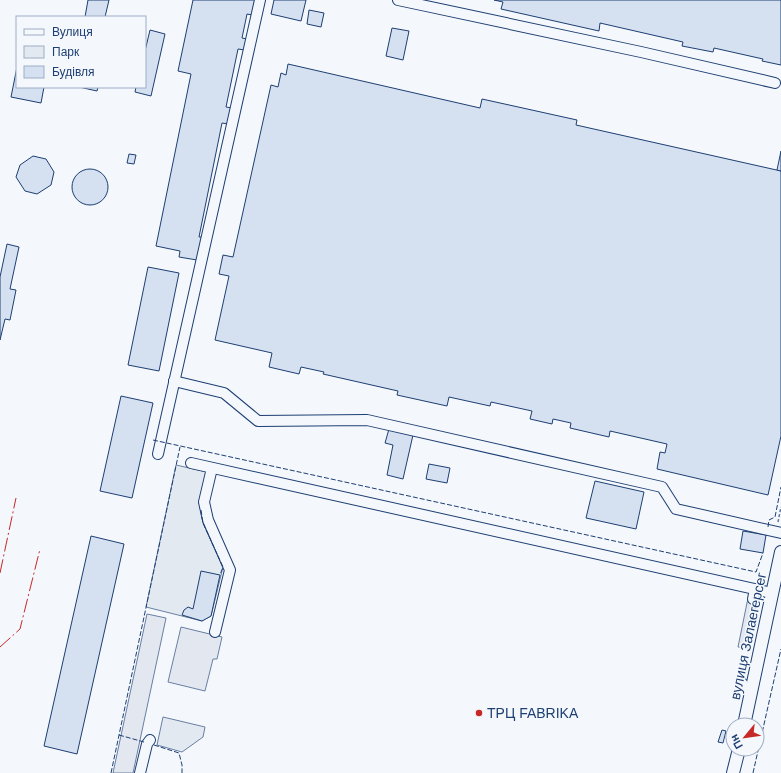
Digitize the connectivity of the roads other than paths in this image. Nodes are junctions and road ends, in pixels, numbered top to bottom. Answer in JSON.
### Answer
{"nodes":[{"id":1,"x":260,"y":0,"type":"edge"},
{"id":2,"x":398,"y":0,"type":"edge"},
{"id":3,"x":775,"y":83,"type":"dead end"},
{"id":4,"x":174,"y":381,"type":"junction"},
{"id":5,"x":158,"y":454,"type":"dead end"},
{"id":6,"x":191,"y":463,"type":"dead end"},
{"id":7,"x":212,"y":468,"type":"junction"},
{"id":8,"x":781,"y":533,"type":"edge"},
{"id":9,"x":781,"y":552,"type":"edge"},
{"id":10,"x":772,"y":593,"type":"junction"},
{"id":11,"x":215,"y":632,"type":"dead end"},
{"id":12,"x":741,"y":682,"type":"dead end"},
{"id":13,"x":751,"y":693,"type":"junction"},
{"id":14,"x":746,"y":717,"type":"edge"},
{"id":15,"x":737,"y":757,"type":"edge"},
{"id":16,"x":140,"y":773,"type":"edge"},
{"id":17,"x":148,"y":773,"type":"edge"},
{"id":18,"x":733,"y":773,"type":"edge"}],
"edges":[{"from":1,"to":4,"type":"street"},
{"from":2,"to":3,"type":"street"},
{"from":4,"to":5,"type":"street"},
{"from":4,"to":8,"type":"street"},
{"from":6,"to":7,"type":"street"},
{"from":7,"to":10,"type":"street"},
{"from":7,"to":11,"type":"street"},
{"from":9,"to":10,"type":"main road","name":"вулиця Залаегерсег"},
{"from":10,"to":13,"type":"main road","name":"вулиця Залаегерсег"},
{"from":12,"to":13,"type":"street"},
{"from":13,"to":14,"type":"main road","name":"вулиця Залаегерсег"},
{"from":15,"to":18,"type":"main road"},
{"from":16,"to":17,"type":"street"}]}
